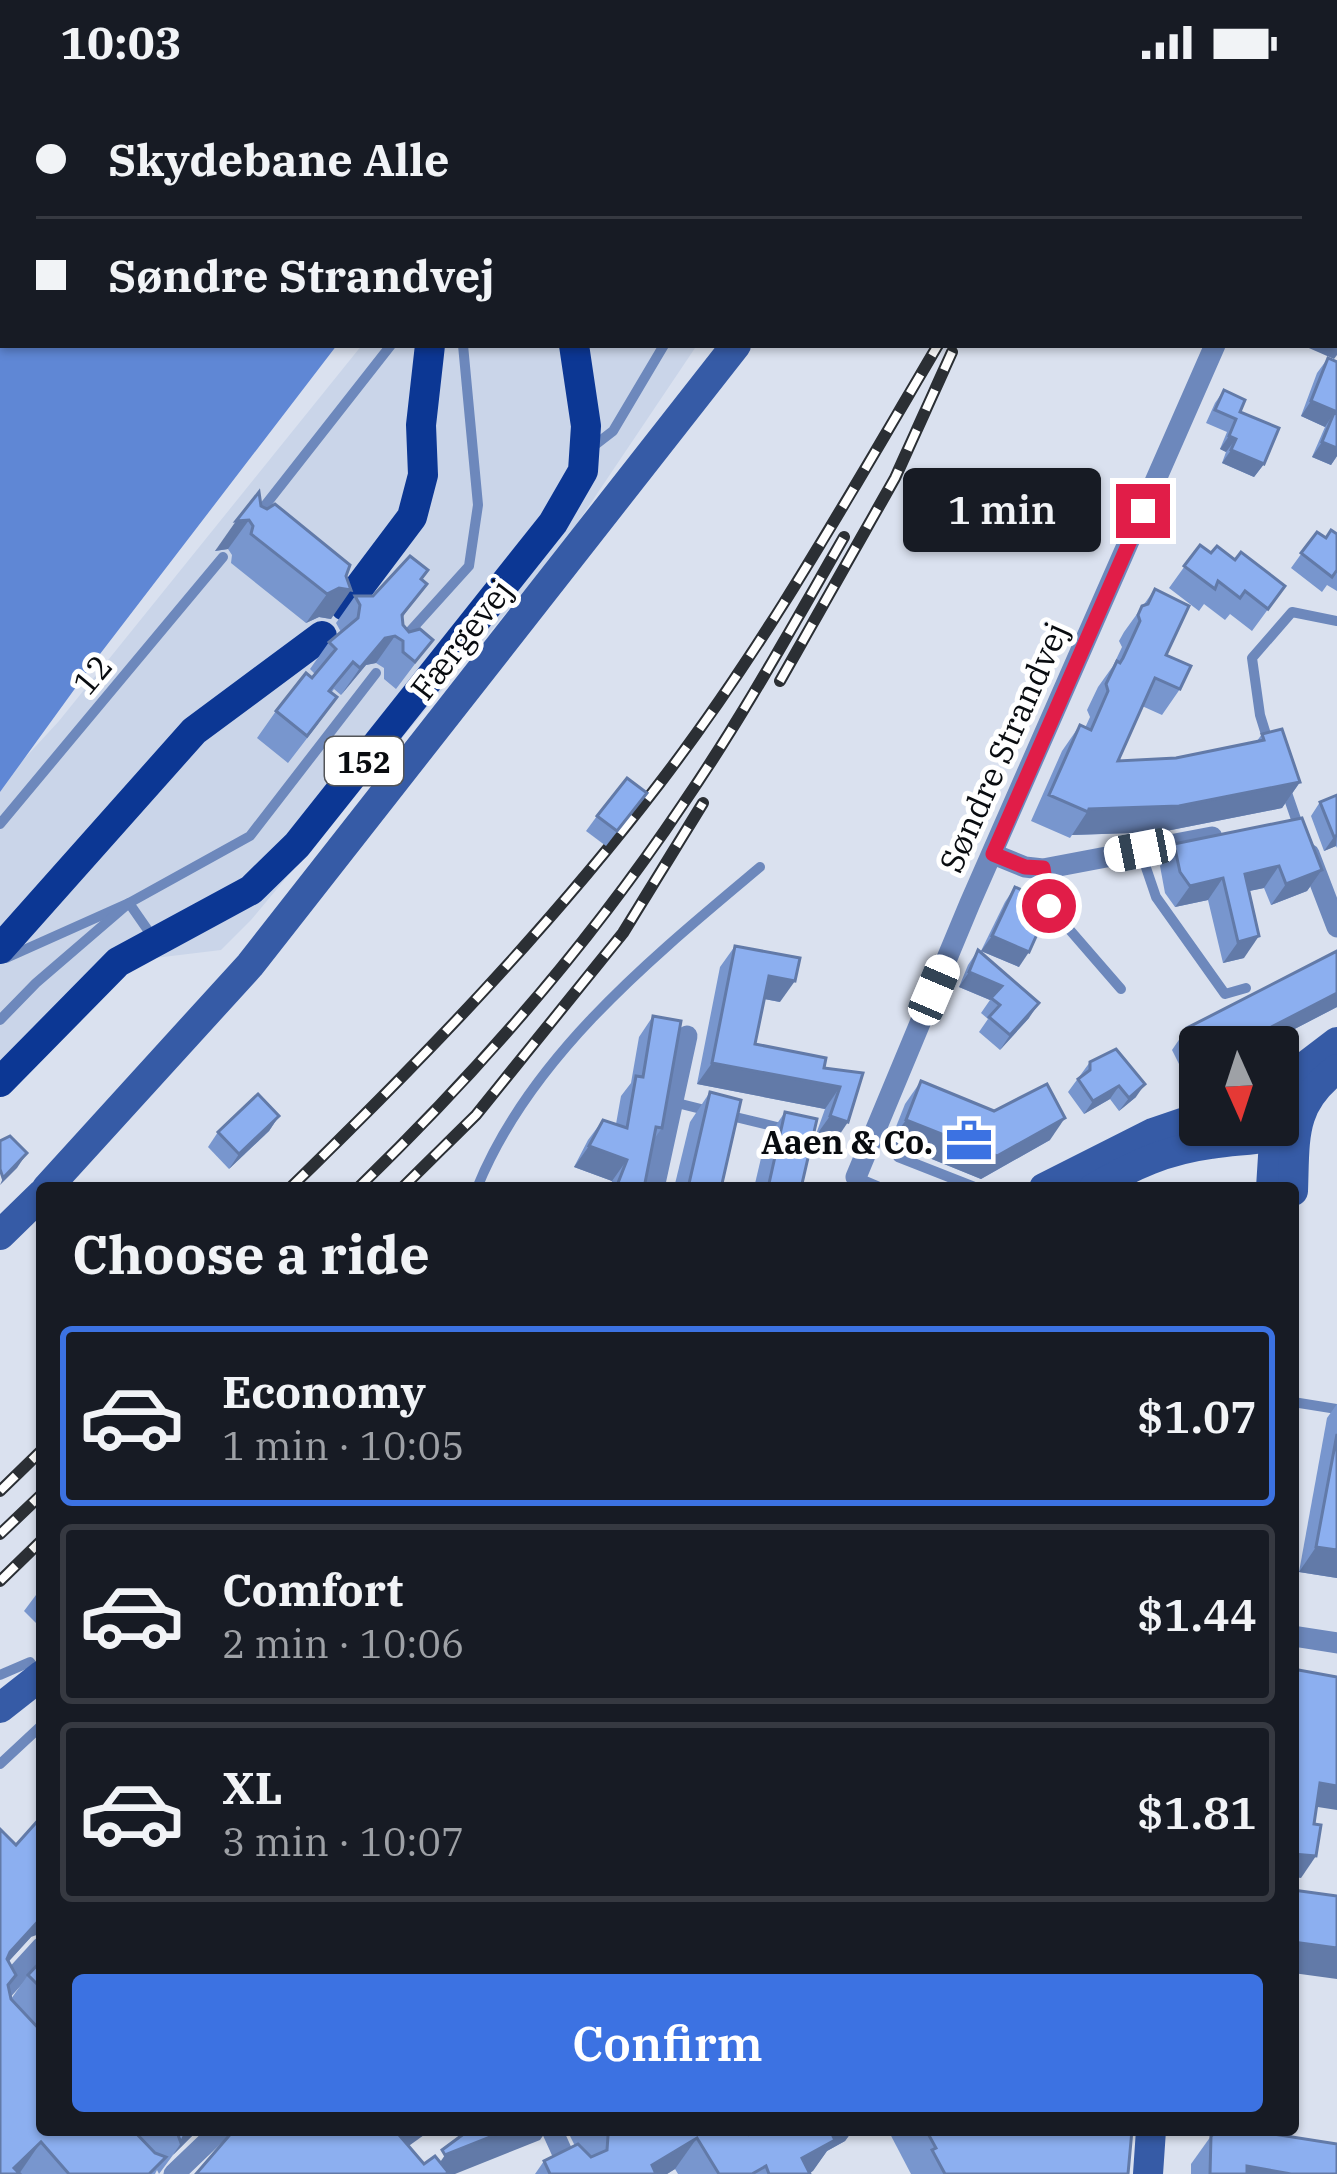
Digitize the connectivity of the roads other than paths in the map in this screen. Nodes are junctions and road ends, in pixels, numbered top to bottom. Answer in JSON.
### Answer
{"nodes":[{"id":1,"x":390,"y":348,"type":"edge"},
{"id":2,"x":430,"y":348,"type":"edge"},
{"id":3,"x":463,"y":348,"type":"edge"},
{"id":4,"x":574,"y":348,"type":"edge"},
{"id":5,"x":662,"y":348,"type":"edge"},
{"id":6,"x":734,"y":348,"type":"edge"},
{"id":7,"x":1214,"y":348,"type":"edge"},
{"id":8,"x":584,"y":454,"type":"junction"},
{"id":9,"x":248,"y":527,"type":"edge"},
{"id":10,"x":223,"y":557,"type":"dead end"},
{"id":11,"x":345,"y":607,"type":"edge"},
{"id":12,"x":1337,"y":621,"type":"edge"},
{"id":13,"x":322,"y":636,"type":"dead end"},
{"id":14,"x":393,"y":650,"type":"edge"},
{"id":15,"x":376,"y":673,"type":"edge"},
{"id":16,"x":1274,"y":755,"type":"edge"},
{"id":17,"x":1282,"y":779,"type":"edge"},
{"id":18,"x":0,"y":824,"type":"edge"},
{"id":19,"x":1286,"y":824,"type":"joint"},
{"id":20,"x":1229,"y":834,"type":"edge"},
{"id":21,"x":1140,"y":850,"type":"junction"},
{"id":22,"x":993,"y":854,"type":"junction"},
{"id":23,"x":760,"y":867,"type":"dead end"},
{"id":24,"x":1043,"y":868,"type":"junction"},
{"id":25,"x":129,"y":903,"type":"junction"},
{"id":26,"x":1337,"y":927,"type":"edge"},
{"id":27,"x":156,"y":942,"type":"junction"},
{"id":28,"x":0,"y":949,"type":"edge"},
{"id":29,"x":0,"y":961,"type":"edge"},
{"id":30,"x":1246,"y":988,"type":"dead end"},
{"id":31,"x":1121,"y":989,"type":"dead end"},
{"id":32,"x":0,"y":1021,"type":"edge"},
{"id":33,"x":687,"y":1036,"type":"dead end"},
{"id":34,"x":1337,"y":1042,"type":"edge"},
{"id":35,"x":1337,"y":1070,"type":"edge"},
{"id":36,"x":1299,"y":1071,"type":"edge"},
{"id":37,"x":0,"y":1082,"type":"edge"},
{"id":38,"x":673,"y":1102,"type":"junction"},
{"id":39,"x":1299,"y":1105,"type":"edge"},
{"id":40,"x":1179,"y":1124,"type":"edge"},
{"id":41,"x":806,"y":1134,"type":"edge"},
{"id":42,"x":1199,"y":1146,"type":"edge"},
{"id":43,"x":1276,"y":1146,"type":"edge"},
{"id":44,"x":1284,"y":1146,"type":"edge"},
{"id":45,"x":898,"y":1157,"type":"dead end"},
{"id":46,"x":856,"y":1177,"type":"joint"},
{"id":47,"x":959,"y":1181,"type":"edge"},
{"id":48,"x":53,"y":1182,"type":"edge"},
{"id":49,"x":479,"y":1182,"type":"edge"},
{"id":50,"x":655,"y":1182,"type":"edge"},
{"id":51,"x":868,"y":1182,"type":"edge"},
{"id":52,"x":1056,"y":1182,"type":"edge"},
{"id":53,"x":1105,"y":1182,"type":"edge"},
{"id":54,"x":1271,"y":1182,"type":"edge"},
{"id":55,"x":1291,"y":1182,"type":"edge"},
{"id":56,"x":36,"y":1200,"type":"edge"},
{"id":57,"x":0,"y":1235,"type":"edge"},
{"id":58,"x":1299,"y":1403,"type":"edge"},
{"id":59,"x":1337,"y":1409,"type":"edge"},
{"id":60,"x":1299,"y":1637,"type":"edge"},
{"id":61,"x":1337,"y":1643,"type":"edge"},
{"id":62,"x":36,"y":1669,"type":"edge"},
{"id":63,"x":36,"y":1671,"type":"edge"},
{"id":64,"x":0,"y":1679,"type":"edge"},
{"id":65,"x":0,"y":1708,"type":"edge"},
{"id":66,"x":36,"y":1731,"type":"edge"},
{"id":67,"x":0,"y":1764,"type":"edge"},
{"id":68,"x":36,"y":1954,"type":"edge"},
{"id":69,"x":0,"y":1993,"type":"edge"},
{"id":70,"x":214,"y":2136,"type":"edge"},
{"id":71,"x":555,"y":2136,"type":"edge"},
{"id":72,"x":1151,"y":2136,"type":"edge"},
{"id":73,"x":174,"y":2174,"type":"edge"},
{"id":74,"x":572,"y":2174,"type":"edge"},
{"id":75,"x":1148,"y":2174,"type":"edge"}],
"edges":[{"from":1,"to":9,"type":"lane"},
{"from":2,"to":11,"type":"main road"},
{"from":3,"to":14,"type":"lane"},
{"from":4,"to":8,"type":"main road","number":"152"},
{"from":5,"to":8,"type":"lane"},
{"from":6,"to":48,"type":"street","name":"Færgevej"},
{"from":7,"to":22,"type":"street","name":"Søndre Strandvej"},
{"from":8,"to":27,"type":"main road","number":"152"},
{"from":10,"to":18,"type":"lane","name":"12"},
{"from":12,"to":16,"type":"lane"},
{"from":13,"to":28,"type":"main road"},
{"from":15,"to":25,"type":"lane"},
{"from":17,"to":19,"type":"lane"},
{"from":19,"to":26,"type":"street"},
{"from":20,"to":21,"type":"street"},
{"from":21,"to":24,"type":"street"},
{"from":21,"to":30,"type":"lane"},
{"from":22,"to":24,"type":"street"},
{"from":22,"to":46,"type":"street","name":"Søndre Strandvej"},
{"from":23,"to":49,"type":"lane"},
{"from":24,"to":31,"type":"lane"},
{"from":25,"to":27,"type":"lane"},
{"from":25,"to":29,"type":"lane"},
{"from":25,"to":32,"type":"lane"},
{"from":27,"to":37,"type":"main road","number":"152"},
{"from":33,"to":38,"type":"street"},
{"from":34,"to":36,"type":"street"},
{"from":35,"to":39,"type":"street"},
{"from":38,"to":41,"type":"lane"},
{"from":38,"to":50,"type":"street"},
{"from":40,"to":52,"type":"street"},
{"from":42,"to":53,"type":"street"},
{"from":43,"to":54,"type":"street"},
{"from":44,"to":55,"type":"street"},
{"from":45,"to":47,"type":"lane"},
{"from":46,"to":51,"type":"lane"},
{"from":56,"to":57,"type":"street","name":"Færgevej"},
{"from":58,"to":59,"type":"lane"},
{"from":60,"to":61,"type":"street"},
{"from":62,"to":64,"type":"street"},
{"from":63,"to":65,"type":"street"},
{"from":66,"to":67,"type":"lane"},
{"from":68,"to":69,"type":"street"},
{"from":70,"to":73,"type":"street"},
{"from":71,"to":74,"type":"street"},
{"from":72,"to":75,"type":"street"}]}
